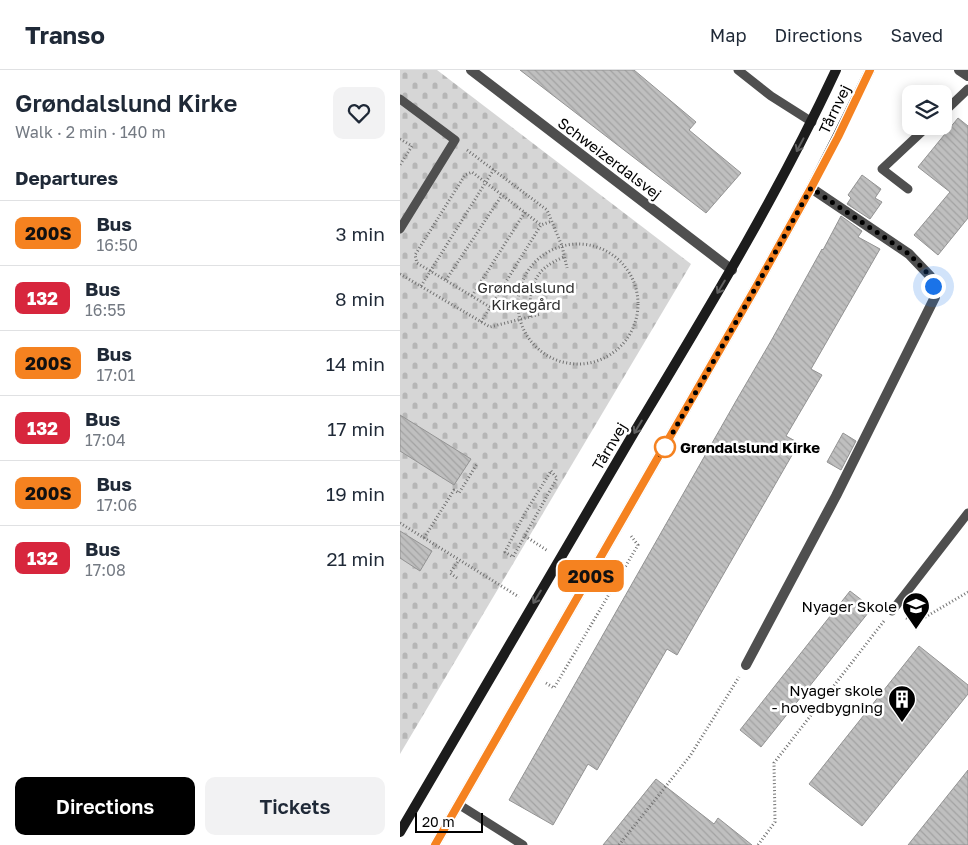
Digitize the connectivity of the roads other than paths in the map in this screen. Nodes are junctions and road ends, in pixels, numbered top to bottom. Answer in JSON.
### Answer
{"nodes":[{"id":1,"x":471,"y":70,"type":"edge"},
{"id":2,"x":738,"y":70,"type":"edge"},
{"id":3,"x":836,"y":70,"type":"edge"},
{"id":4,"x":870,"y":70,"type":"edge"},
{"id":5,"x":959,"y":70,"type":"edge"},
{"id":6,"x":968,"y":76,"type":"edge"},
{"id":7,"x":968,"y":89,"type":"edge"},
{"id":8,"x":400,"y":99,"type":"edge"},
{"id":9,"x":952,"y":104,"type":"edge"},
{"id":10,"x":812,"y":122,"type":"junction"},
{"id":11,"x":918,"y":135,"type":"edge"},
{"id":12,"x":811,"y":188,"type":"junction"},
{"id":13,"x":908,"y":189,"type":"dead end"},
{"id":14,"x":400,"y":229,"type":"edge"},
{"id":15,"x":732,"y":270,"type":"junction"},
{"id":16,"x":968,"y":513,"type":"edge"},
{"id":17,"x":892,"y":611,"type":"road end"},
{"id":18,"x":746,"y":665,"type":"road end"},
{"id":19,"x":458,"y":804,"type":"junction"},
{"id":20,"x":400,"y":832,"type":"edge"},
{"id":21,"x":435,"y":845,"type":"edge"},
{"id":22,"x":523,"y":845,"type":"edge"}],
"edges":[{"from":1,"to":15,"type":"street","name":"Schweizerdalsvej"},
{"from":2,"to":10,"type":"lane"},
{"from":3,"to":10,"type":"street","name":"Tårnvej"},
{"from":4,"to":12,"type":"street","name":"Tårnvej"},
{"from":5,"to":6,"type":"street"},
{"from":7,"to":9,"type":"lane"},
{"from":8,"to":14,"type":"lane"},
{"from":10,"to":15,"type":"street","name":"Tårnvej","one_way":true},
{"from":11,"to":13,"type":"lane"},
{"from":12,"to":18,"type":"street"},
{"from":12,"to":19,"type":"street","name":"Tårnvej"},
{"from":15,"to":20,"type":"street","name":"Tårnvej","one_way":true},
{"from":16,"to":17,"type":"lane"},
{"from":19,"to":21,"type":"street","name":"Tårnvej"},
{"from":19,"to":22,"type":"lane"}]}
